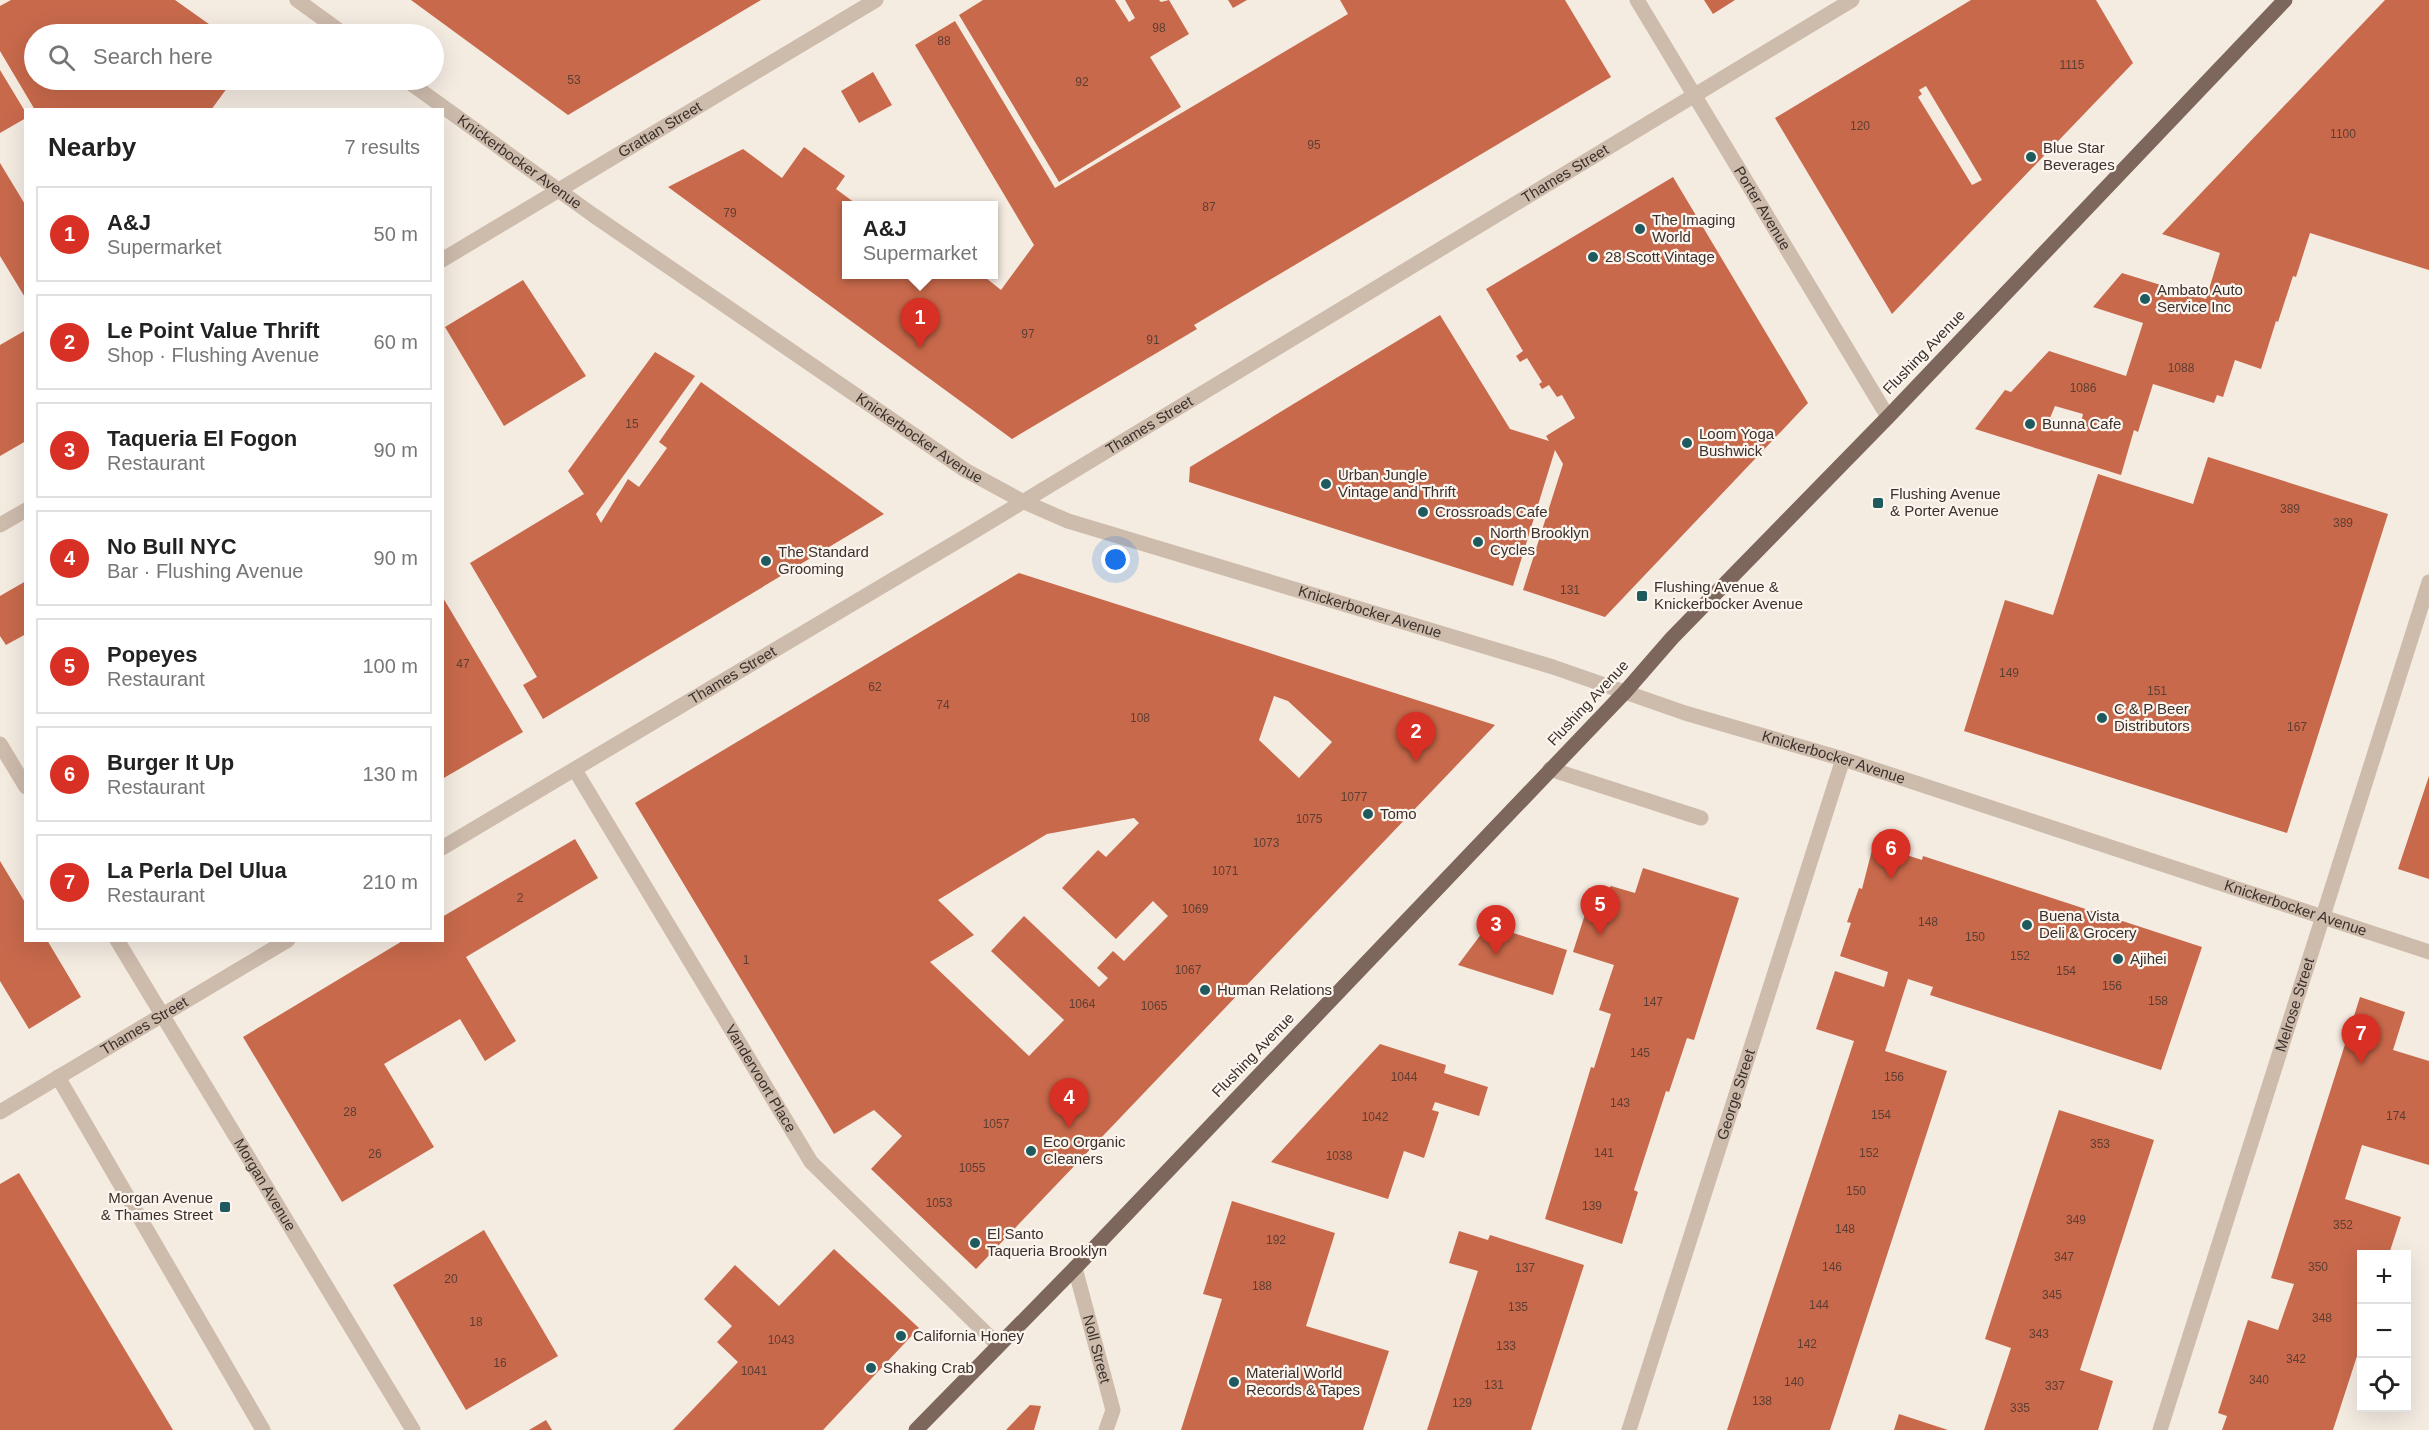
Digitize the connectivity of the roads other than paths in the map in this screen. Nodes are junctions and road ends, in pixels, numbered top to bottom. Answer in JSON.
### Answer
{"nodes":[{"id":1,"x":297,"y":0,"type":"edge"},
{"id":2,"x":876,"y":0,"type":"edge"},
{"id":3,"x":1637,"y":0,"type":"edge"},
{"id":4,"x":1852,"y":0,"type":"edge"},
{"id":5,"x":2285,"y":0,"type":"edge"},
{"id":6,"x":330,"y":24,"type":"edge"},
{"id":7,"x":420,"y":90,"type":"edge"},
{"id":8,"x":1695,"y":96,"type":"junction"},
{"id":9,"x":558,"y":190,"type":"junction"},
{"id":10,"x":444,"y":259,"type":"edge"},
{"id":11,"x":1888,"y":417,"type":"junction"},
{"id":12,"x":1022,"y":501,"type":"junction"},
{"id":13,"x":24,"y":511,"type":"edge"},
{"id":14,"x":0,"y":525,"type":"edge"},
{"id":15,"x":2429,"y":582,"type":"edge"},
{"id":16,"x":2425,"y":610,"type":"edge"},
{"id":17,"x":1625,"y":692,"type":"junction"},
{"id":18,"x":0,"y":744,"type":"edge"},
{"id":19,"x":1843,"y":759,"type":"junction"},
{"id":20,"x":1550,"y":769,"type":"junction"},
{"id":21,"x":575,"y":770,"type":"junction"},
{"id":22,"x":24,"y":784,"type":"edge"},
{"id":23,"x":1701,"y":818,"type":"dead end"},
{"id":24,"x":444,"y":847,"type":"edge"},
{"id":25,"x":2324,"y":918,"type":"junction"},
{"id":26,"x":118,"y":942,"type":"edge"},
{"id":27,"x":285,"y":942,"type":"edge"},
{"id":28,"x":2429,"y":951,"type":"edge"},
{"id":29,"x":162,"y":1016,"type":"junction"},
{"id":30,"x":58,"y":1077,"type":"junction"},
{"id":31,"x":0,"y":1112,"type":"edge"},
{"id":32,"x":1075,"y":1268,"type":"junction"},
{"id":33,"x":998,"y":1346,"type":"junction"},
{"id":34,"x":263,"y":1430,"type":"edge"},
{"id":35,"x":412,"y":1430,"type":"edge"},
{"id":36,"x":916,"y":1430,"type":"edge"},
{"id":37,"x":1106,"y":1430,"type":"edge"},
{"id":38,"x":1629,"y":1430,"type":"edge"},
{"id":39,"x":2160,"y":1430,"type":"edge"}],
"edges":[{"from":1,"to":6,"type":"street"},
{"from":2,"to":9,"type":"street","name":"Grattan Street"},
{"from":3,"to":8,"type":"street","name":"Porter Avenue"},
{"from":4,"to":8,"type":"street","name":"Thames Street"},
{"from":5,"to":11,"type":"main road","name":"Flushing Avenue"},
{"from":7,"to":9,"type":"street","name":"Knickerbocker Avenue"},
{"from":8,"to":11,"type":"street","name":"Porter Avenue"},
{"from":8,"to":12,"type":"street","name":"Thames Street"},
{"from":9,"to":10,"type":"street","name":"Grattan Street"},
{"from":9,"to":12,"type":"street","name":"Knickerbocker Avenue"},
{"from":11,"to":17,"type":"main road","name":"Flushing Avenue"},
{"from":12,"to":17,"type":"street","name":"Knickerbocker Avenue"},
{"from":12,"to":21,"type":"street","name":"Thames Street"},
{"from":13,"to":14,"type":"street"},
{"from":15,"to":16,"type":"street","name":"Melrose Street"},
{"from":16,"to":25,"type":"street","name":"Melrose Street"},
{"from":17,"to":19,"type":"street","name":"Knickerbocker Avenue"},
{"from":17,"to":20,"type":"main road","name":"Flushing Avenue"},
{"from":18,"to":22,"type":"street"},
{"from":19,"to":25,"type":"street","name":"Knickerbocker Avenue"},
{"from":19,"to":38,"type":"street","name":"George Street"},
{"from":20,"to":23,"type":"street"},
{"from":20,"to":32,"type":"main road","name":"Flushing Avenue"},
{"from":21,"to":24,"type":"street","name":"Thames Street"},
{"from":21,"to":33,"type":"street","name":"Vandervoort Place"},
{"from":25,"to":28,"type":"street","name":"Knickerbocker Avenue"},
{"from":25,"to":39,"type":"street","name":"Melrose Street"},
{"from":26,"to":29,"type":"street","name":"Morgan Avenue"},
{"from":27,"to":29,"type":"street","name":"Thames Street"},
{"from":29,"to":30,"type":"street","name":"Thames Street"},
{"from":29,"to":35,"type":"street","name":"Morgan Avenue"},
{"from":30,"to":31,"type":"street","name":"Thames Street"},
{"from":30,"to":34,"type":"street"},
{"from":32,"to":33,"type":"main road","name":"Flushing Avenue"},
{"from":32,"to":37,"type":"street","name":"Noll Street"},
{"from":33,"to":36,"type":"main road","name":"Flushing Avenue"}]}
